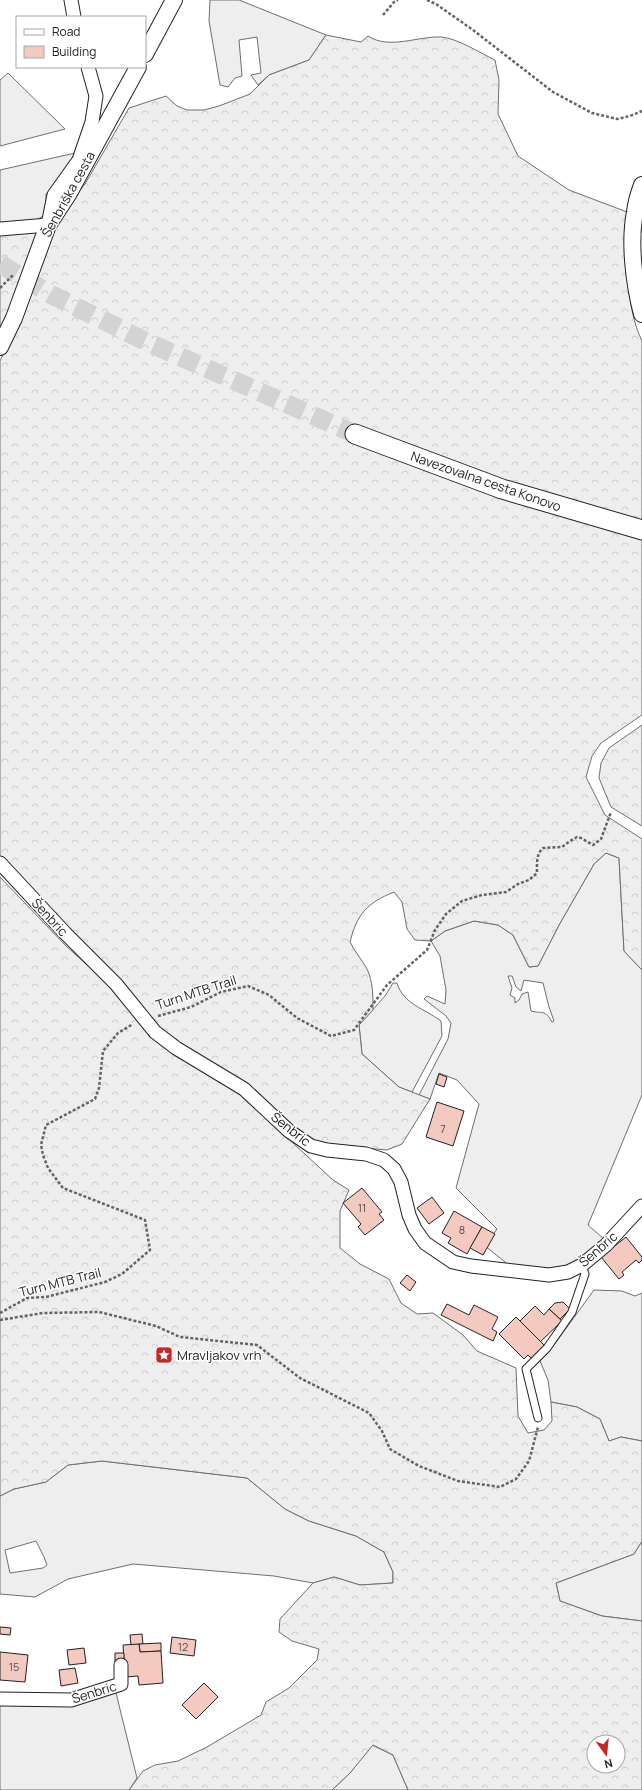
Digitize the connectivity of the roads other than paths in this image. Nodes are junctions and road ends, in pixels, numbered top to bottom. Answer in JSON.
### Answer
{"nodes":[{"id":1,"x":71,"y":0,"type":"edge"},
{"id":2,"x":174,"y":0,"type":"edge"},
{"id":3,"x":74,"y":16,"type":"edge"},
{"id":4,"x":146,"y":52,"type":"edge"},
{"id":5,"x":88,"y":68,"type":"edge"},
{"id":6,"x":137,"y":68,"type":"edge"},
{"id":7,"x":642,"y":185,"type":"edge"},
{"id":8,"x":48,"y":225,"type":"junction"},
{"id":9,"x":0,"y":228,"type":"edge"},
{"id":10,"x":642,"y":314,"type":"edge"},
{"id":11,"x":0,"y":347,"type":"edge"},
{"id":12,"x":355,"y":434,"type":"tunnel mouth"},
{"id":13,"x":642,"y":530,"type":"edge"},
{"id":14,"x":0,"y":863,"type":"edge"},
{"id":15,"x":642,"y":1206,"type":"edge"},
{"id":16,"x":582,"y":1265,"type":"junction"},
{"id":17,"x":538,"y":1418,"type":"road end"},
{"id":18,"x":121,"y":1666,"type":"dead end"},
{"id":19,"x":0,"y":1699,"type":"edge"}],
"edges":[{"from":1,"to":3,"type":"street"},
{"from":2,"to":4,"type":"street"},
{"from":5,"to":8,"type":"street"},
{"from":6,"to":8,"type":"street","name":"Šenbriška cesta"},
{"from":7,"to":10,"type":"street"},
{"from":8,"to":9,"type":"street"},
{"from":8,"to":11,"type":"street","name":"Šenbriška cesta"},
{"from":12,"to":13,"type":"main road","name":"Navezovalna cesta Konovo"},
{"from":14,"to":16,"type":"street","name":"Šenbric"},
{"from":15,"to":16,"type":"street","name":"Šenbric"},
{"from":16,"to":17,"type":"lane"},
{"from":18,"to":19,"type":"street","name":"Šenbric"}]}
